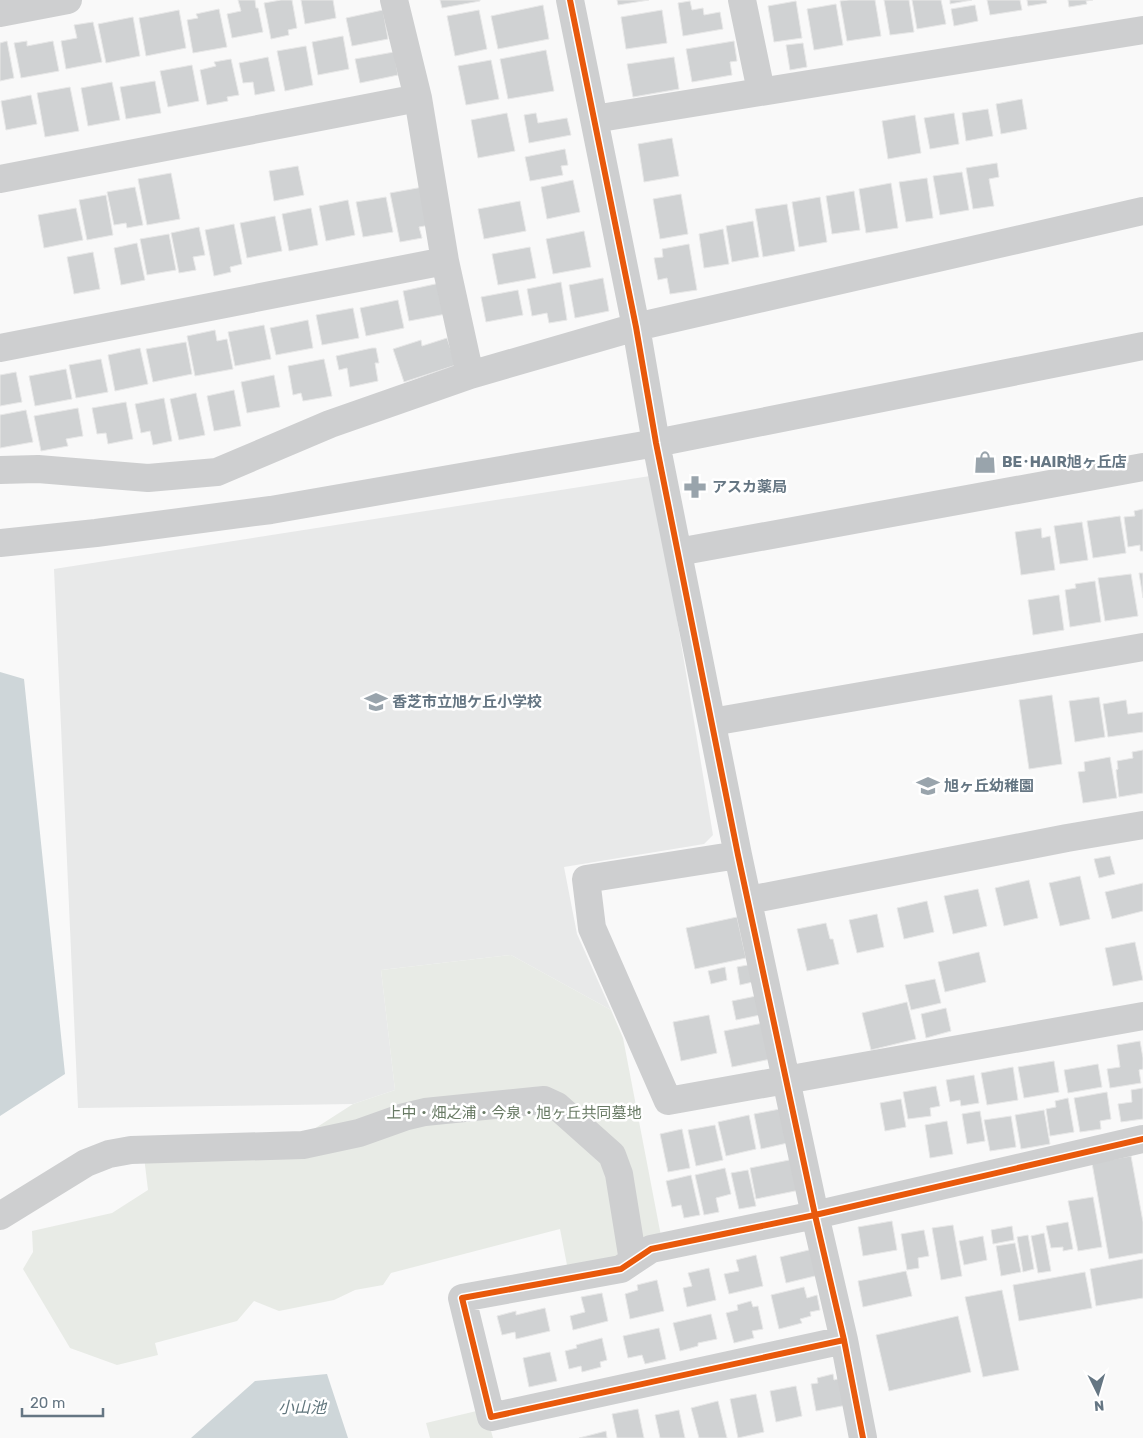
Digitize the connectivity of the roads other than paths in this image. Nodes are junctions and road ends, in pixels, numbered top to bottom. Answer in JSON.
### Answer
{"nodes":[{"id":1,"x":68,"y":0,"type":"edge"},
{"id":2,"x":394,"y":0,"type":"edge"},
{"id":3,"x":570,"y":0,"type":"edge"},
{"id":4,"x":742,"y":0,"type":"edge"},
{"id":5,"x":0,"y":13,"type":"edge"},
{"id":6,"x":1143,"y":30,"type":"edge"},
{"id":7,"x":761,"y":91,"type":"junction"},
{"id":8,"x":418,"y":98,"type":"junction"},
{"id":9,"x":594,"y":118,"type":"junction"},
{"id":10,"x":0,"y":179,"type":"edge"},
{"id":11,"x":1143,"y":211,"type":"edge"},
{"id":12,"x":445,"y":261,"type":"junction"},
{"id":13,"x":636,"y":327,"type":"junction"},
{"id":14,"x":1143,"y":346,"type":"edge"},
{"id":15,"x":0,"y":348,"type":"edge"},
{"id":16,"x":470,"y":374,"type":"junction"},
{"id":17,"x":656,"y":443,"type":"junction"},
{"id":18,"x":1143,"y":467,"type":"edge"},
{"id":19,"x":0,"y":470,"type":"edge"},
{"id":20,"x":0,"y":543,"type":"edge"},
{"id":21,"x":678,"y":552,"type":"junction"},
{"id":22,"x":1143,"y":647,"type":"edge"},
{"id":23,"x":712,"y":722,"type":"junction"},
{"id":24,"x":1143,"y":825,"type":"edge"},
{"id":25,"x":738,"y":855,"type":"junction"},
{"id":26,"x":749,"y":900,"type":"junction"},
{"id":27,"x":1143,"y":1016,"type":"edge"},
{"id":28,"x":787,"y":1080,"type":"junction"},
{"id":29,"x":1143,"y":1139,"type":"edge"},
{"id":30,"x":0,"y":1216,"type":"edge"},
{"id":31,"x":815,"y":1216,"type":"junction"},
{"id":32,"x":633,"y":1261,"type":"junction"},
{"id":33,"x":844,"y":1340,"type":"junction"},
{"id":34,"x":863,"y":1438,"type":"edge"}],
"edges":[{"from":1,"to":5,"type":"street"},
{"from":2,"to":8,"type":"street"},
{"from":3,"to":9,"type":"street"},
{"from":4,"to":7,"type":"street"},
{"from":6,"to":7,"type":"street"},
{"from":7,"to":9,"type":"street"},
{"from":8,"to":10,"type":"street"},
{"from":8,"to":12,"type":"street"},
{"from":9,"to":13,"type":"street"},
{"from":11,"to":13,"type":"street"},
{"from":12,"to":15,"type":"street"},
{"from":12,"to":16,"type":"street"},
{"from":13,"to":16,"type":"street"},
{"from":13,"to":17,"type":"street"},
{"from":14,"to":17,"type":"street"},
{"from":16,"to":19,"type":"street"},
{"from":17,"to":20,"type":"street"},
{"from":17,"to":21,"type":"street"},
{"from":18,"to":21,"type":"street"},
{"from":21,"to":23,"type":"street"},
{"from":22,"to":23,"type":"street"},
{"from":23,"to":25,"type":"street"},
{"from":24,"to":26,"type":"street"},
{"from":25,"to":26,"type":"street"},
{"from":25,"to":28,"type":"street"},
{"from":26,"to":28,"type":"street"},
{"from":27,"to":28,"type":"street"},
{"from":28,"to":31,"type":"street"},
{"from":29,"to":31,"type":"street"},
{"from":30,"to":32,"type":"street"},
{"from":31,"to":32,"type":"street"},
{"from":31,"to":33,"type":"street"},
{"from":32,"to":33,"type":"street"},
{"from":33,"to":34,"type":"street"}]}
